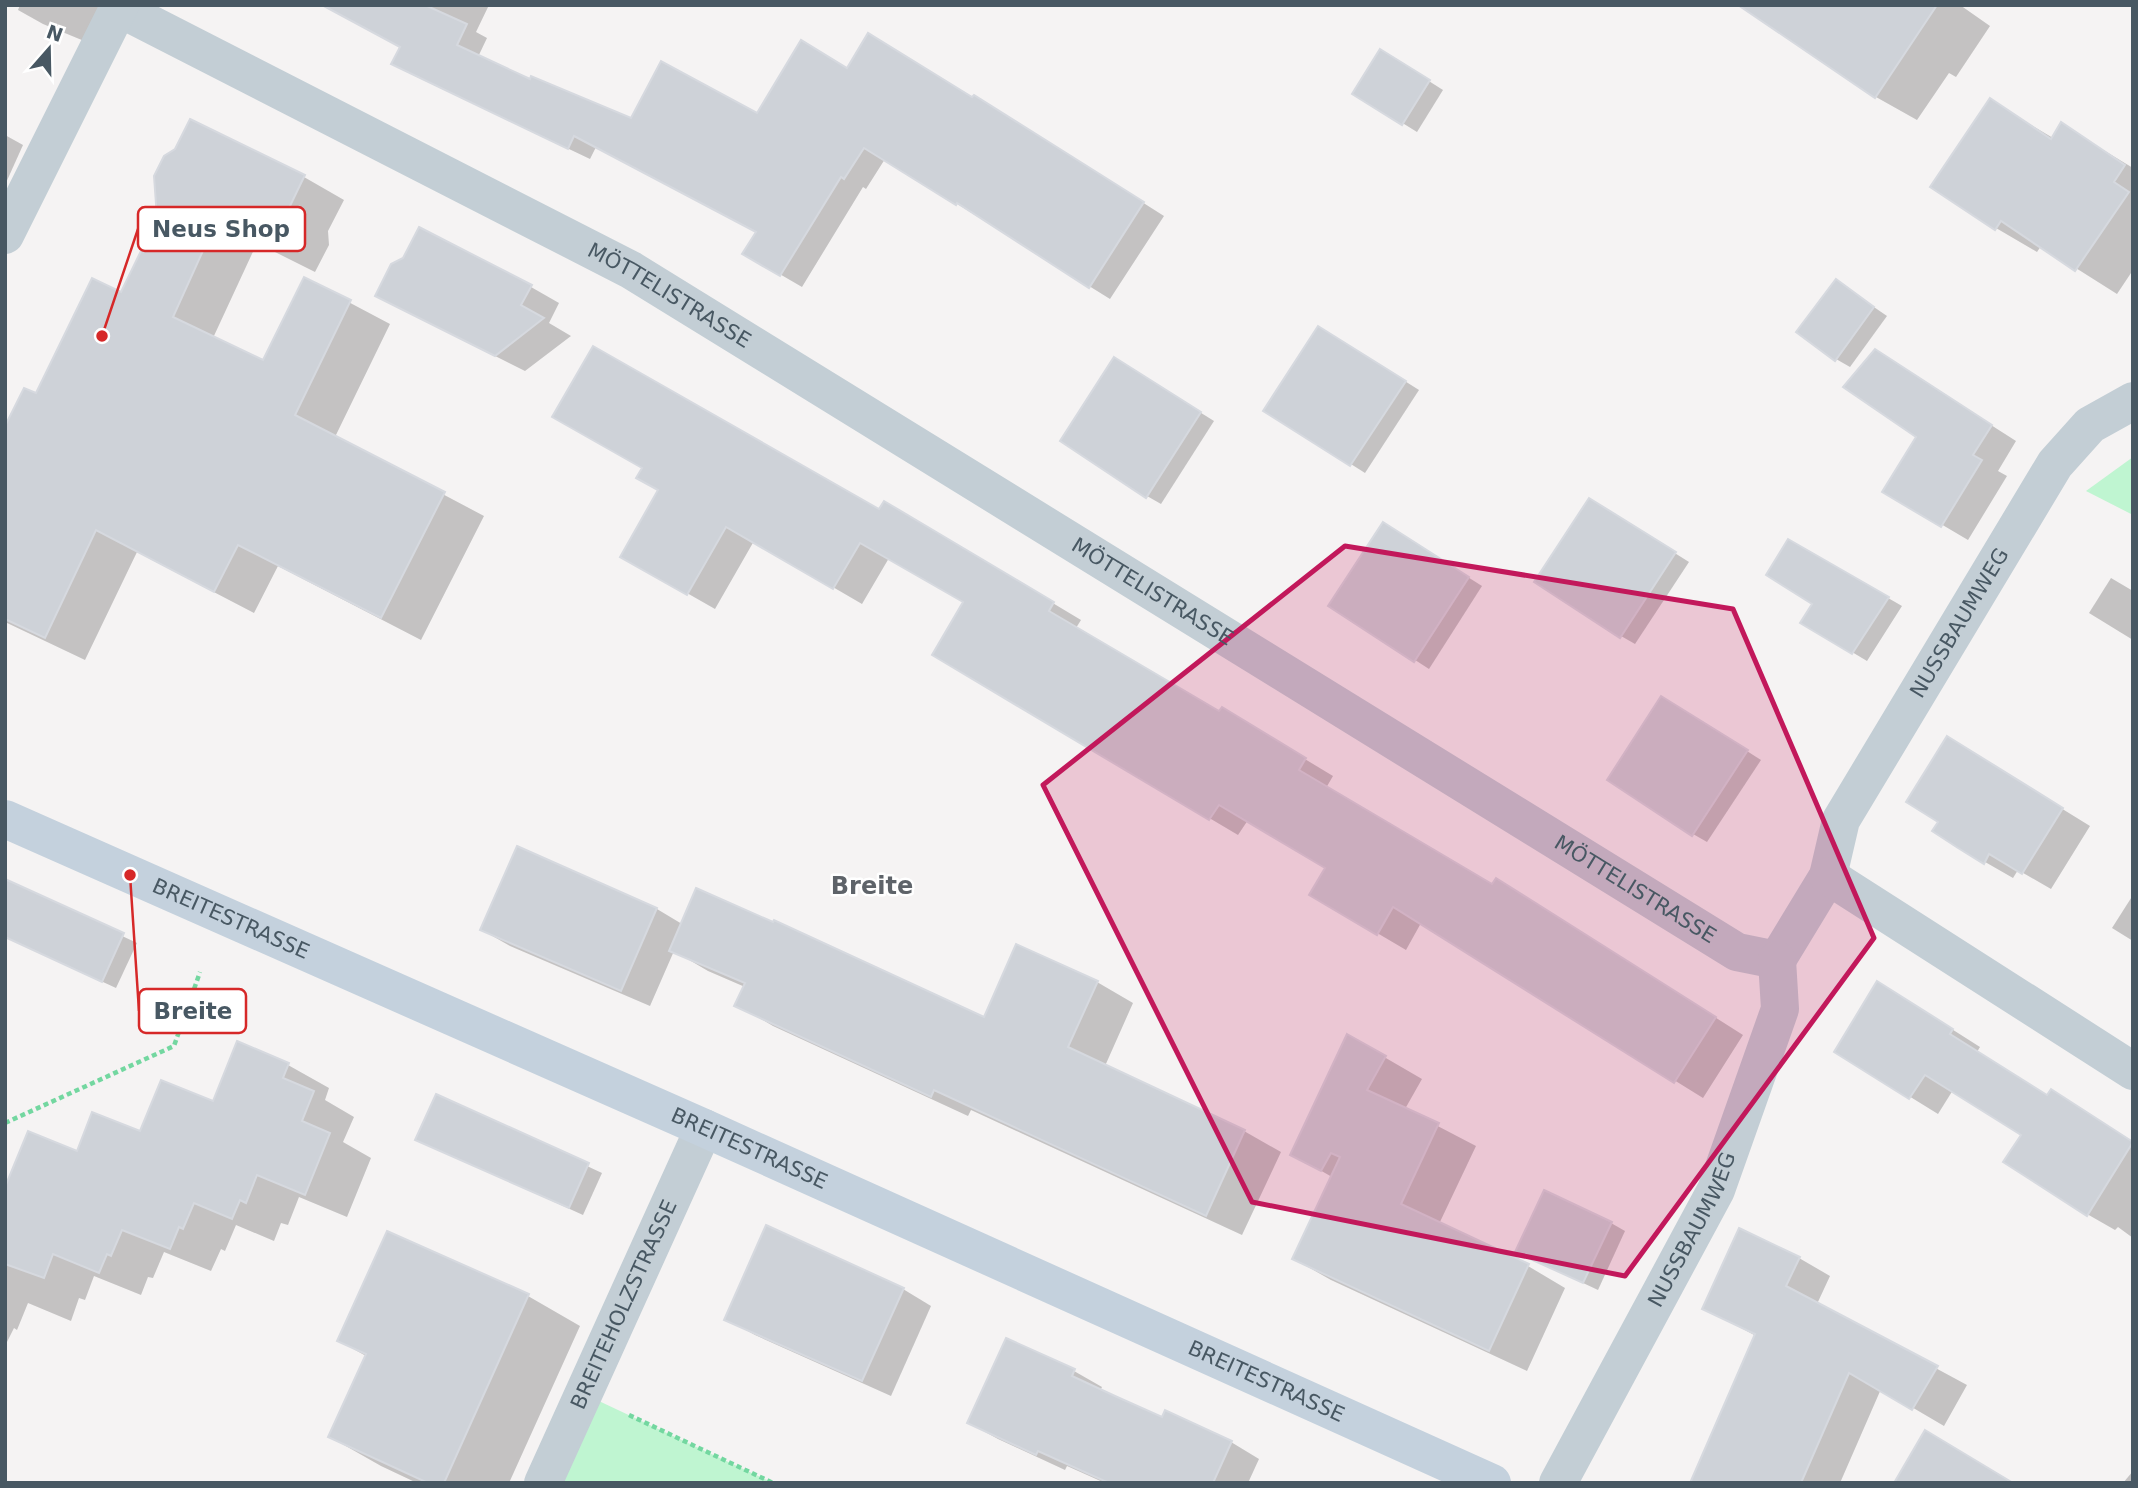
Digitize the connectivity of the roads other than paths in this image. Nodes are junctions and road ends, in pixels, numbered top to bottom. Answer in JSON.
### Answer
{"nodes":[{"id":1,"x":120,"y":7,"type":"edge"},
{"id":2,"x":5,"y":234,"type":"edge"},
{"id":3,"x":2133,"y":401,"type":"edge"},
{"id":4,"x":5,"y":820,"type":"edge"},
{"id":5,"x":1828,"y":876,"type":"junction"},
{"id":6,"x":1777,"y":960,"type":"junction"},
{"id":7,"x":2133,"y":1071,"type":"edge"},
{"id":8,"x":704,"y":1128,"type":"junction"},
{"id":9,"x":543,"y":1483,"type":"edge"},
{"id":10,"x":1492,"y":1483,"type":"edge"},
{"id":11,"x":1558,"y":1483,"type":"edge"}],
"edges":[{"from":1,"to":2,"type":"street"},
{"from":1,"to":6,"type":"street","name":"MÖTTELISTRASSE"},
{"from":3,"to":5,"type":"street","name":"NUSSBAUMWEG"},
{"from":4,"to":8,"type":"main road","name":"BREITESTRASSE"},
{"from":5,"to":6,"type":"street"},
{"from":5,"to":7,"type":"street"},
{"from":6,"to":11,"type":"street","name":"NUSSBAUMWEG"},
{"from":8,"to":9,"type":"street","name":"BREITEHOLZSTRASSE"},
{"from":8,"to":10,"type":"main road","name":"BREITESTRASSE"}]}
